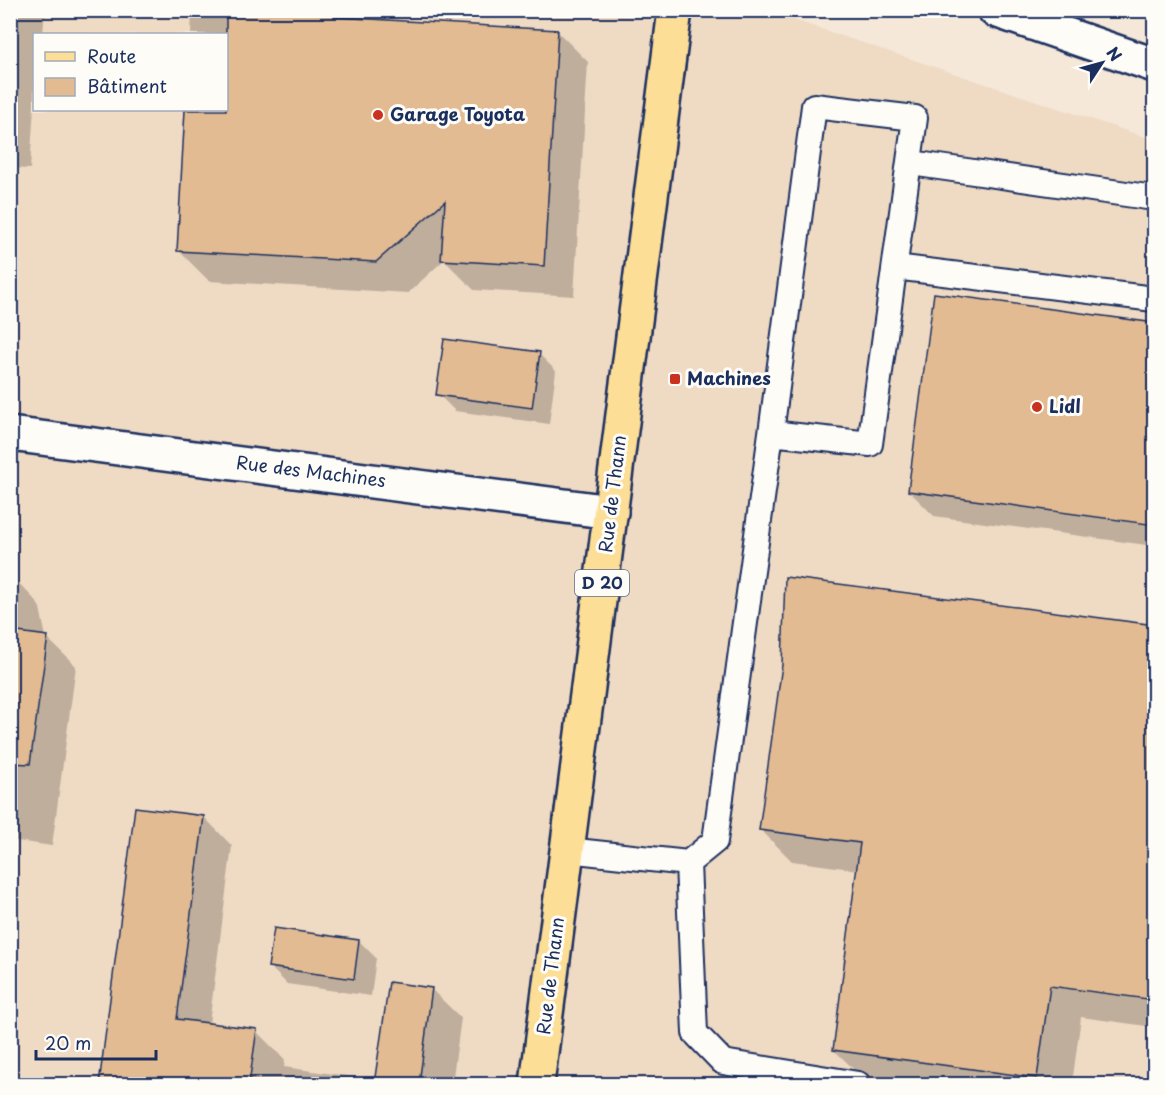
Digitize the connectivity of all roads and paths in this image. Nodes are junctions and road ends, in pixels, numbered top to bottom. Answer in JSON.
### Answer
{"nodes":[{"id":1,"x":675,"y":10,"type":"edge"},
{"id":2,"x":995,"y":10,"type":"edge"},
{"id":3,"x":1155,"y":65,"type":"edge"},
{"id":4,"x":911,"y":163,"type":"junction"},
{"id":5,"x":1155,"y":198,"type":"edge"},
{"id":6,"x":895,"y":267,"type":"junction"},
{"id":7,"x":1155,"y":299,"type":"edge"},
{"id":8,"x":771,"y":433,"type":"junction"},
{"id":9,"x":10,"y":434,"type":"edge"},
{"id":10,"x":611,"y":512,"type":"junction"},
{"id":11,"x":567,"y":850,"type":"junction"},
{"id":12,"x":688,"y":863,"type":"junction"},
{"id":13,"x":537,"y":1084,"type":"edge"},
{"id":14,"x":858,"y":1084,"type":"edge"}],
"edges":[{"from":1,"to":10,"type":"main road","name":"Rue de Thann","number":"D 20"},
{"from":2,"to":3,"type":"street"},
{"from":4,"to":5,"type":"lane"},
{"from":4,"to":6,"type":"lane"},
{"from":4,"to":8,"type":"lane"},
{"from":6,"to":7,"type":"lane"},
{"from":6,"to":8,"type":"lane"},
{"from":8,"to":12,"type":"lane"},
{"from":9,"to":10,"type":"street","name":"Rue des Machines"},
{"from":10,"to":11,"type":"main road","name":"Rue de Thann","number":"D 20"},
{"from":11,"to":12,"type":"lane"},
{"from":11,"to":13,"type":"main road","name":"Rue de Thann","number":"D 20"},
{"from":12,"to":14,"type":"lane"}]}
